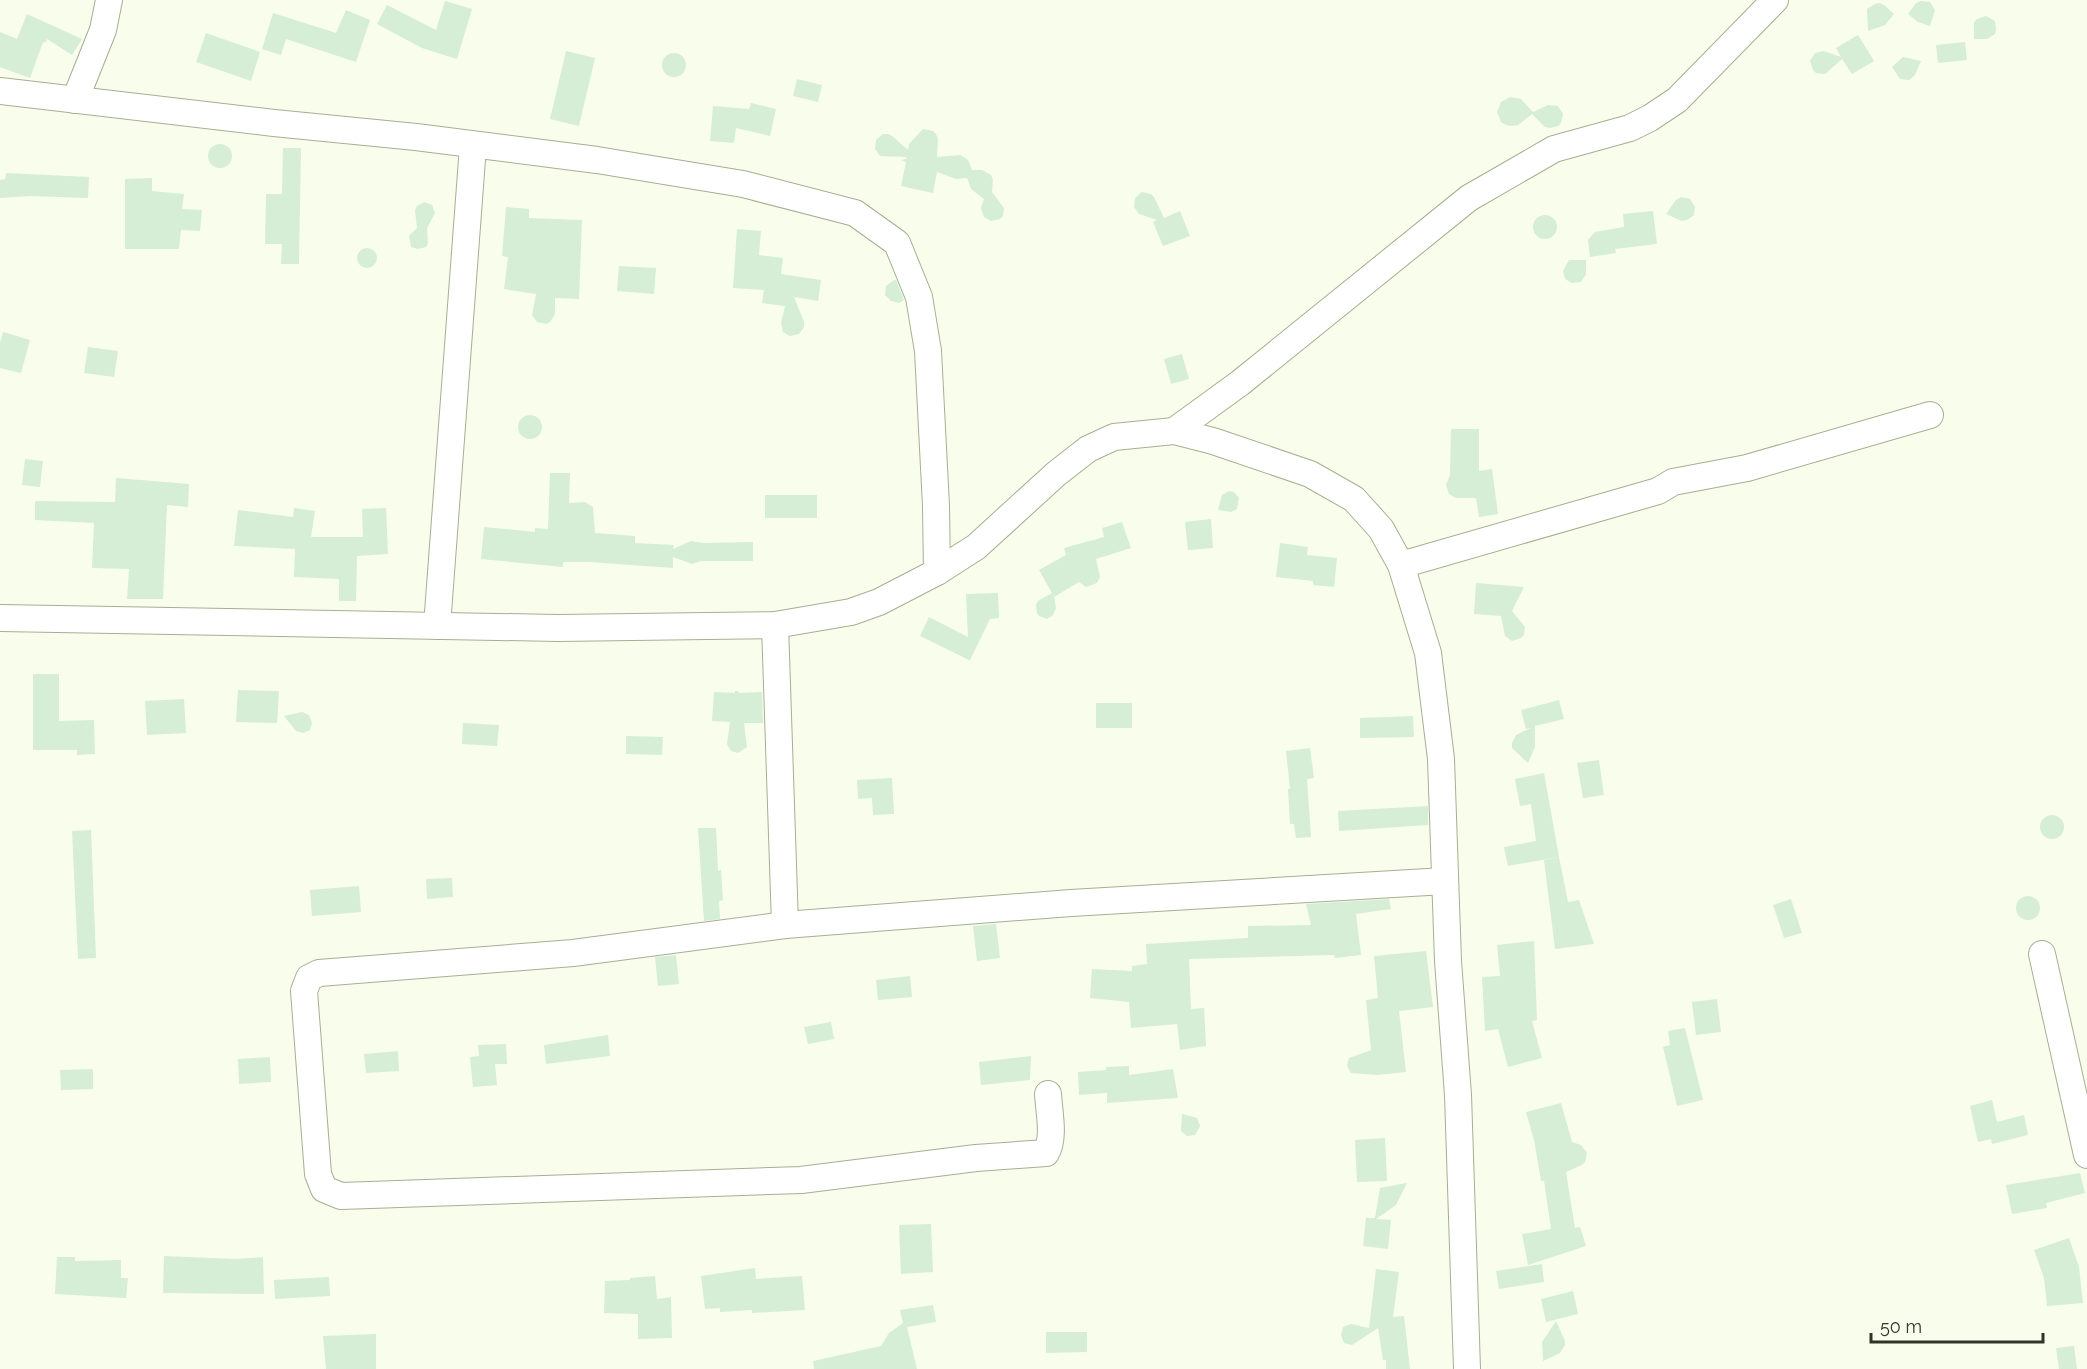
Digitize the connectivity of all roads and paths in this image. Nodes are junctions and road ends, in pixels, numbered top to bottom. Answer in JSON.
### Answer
{"nodes":[{"id":1,"x":110,"y":0,"type":"edge"},
{"id":2,"x":1775,"y":0,"type":"edge"},
{"id":3,"x":0,"y":91,"type":"edge"},
{"id":4,"x":75,"y":100,"type":"junction"},
{"id":5,"x":473,"y":146,"type":"junction"},
{"id":6,"x":1930,"y":415,"type":"dead end"},
{"id":7,"x":1174,"y":431,"type":"junction"},
{"id":8,"x":1401,"y":565,"type":"junction"},
{"id":9,"x":937,"y":572,"type":"junction"},
{"id":10,"x":0,"y":618,"type":"edge"},
{"id":11,"x":775,"y":625,"type":"junction"},
{"id":12,"x":437,"y":626,"type":"junction"},
{"id":13,"x":1445,"y":880,"type":"junction"},
{"id":14,"x":785,"y":925,"type":"junction"},
{"id":15,"x":2042,"y":954,"type":"dead end"},
{"id":16,"x":1048,"y":1094,"type":"dead end"},
{"id":17,"x":2087,"y":1155,"type":"edge"},
{"id":18,"x":1467,"y":1369,"type":"edge"}],
"edges":[{"from":1,"to":4,"type":"street"},
{"from":2,"to":7,"type":"street"},
{"from":3,"to":4,"type":"street"},
{"from":4,"to":5,"type":"street"},
{"from":5,"to":9,"type":"street"},
{"from":5,"to":12,"type":"street"},
{"from":6,"to":8,"type":"street"},
{"from":7,"to":8,"type":"street"},
{"from":7,"to":9,"type":"street"},
{"from":8,"to":13,"type":"street"},
{"from":9,"to":11,"type":"street"},
{"from":10,"to":12,"type":"street"},
{"from":11,"to":12,"type":"street"},
{"from":11,"to":14,"type":"street"},
{"from":13,"to":14,"type":"street"},
{"from":13,"to":18,"type":"street"},
{"from":14,"to":16,"type":"street"},
{"from":15,"to":17,"type":"street"}]}
